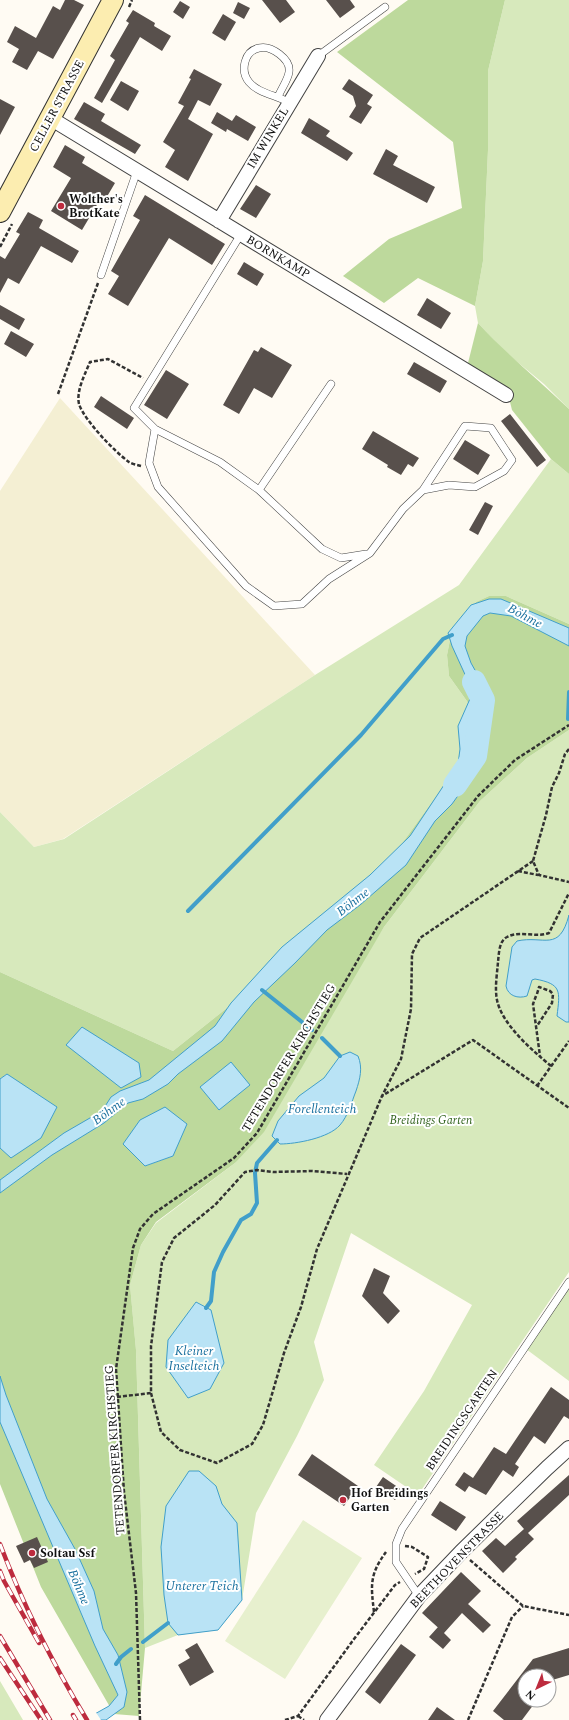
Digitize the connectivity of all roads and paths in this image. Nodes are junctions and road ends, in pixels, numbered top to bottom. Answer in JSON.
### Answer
{"nodes":[{"id":1,"x":113,"y":0,"type":"edge"},
{"id":2,"x":385,"y":7,"type":"dead end"},
{"id":3,"x":318,"y":56,"type":"joint"},
{"id":4,"x":284,"y":100,"type":"junction"},
{"id":5,"x":50,"y":118,"type":"junction"},
{"id":6,"x":137,"y":171,"type":"junction"},
{"id":7,"x":0,"y":212,"type":"edge"},
{"id":8,"x":219,"y":221,"type":"junction"},
{"id":9,"x":241,"y":234,"type":"junction"},
{"id":10,"x":101,"y":275,"type":"joint"},
{"id":11,"x":151,"y":382,"type":"junction"},
{"id":12,"x":331,"y":384,"type":"dead end"},
{"id":13,"x":58,"y":394,"type":"dead end"},
{"id":14,"x":506,"y":394,"type":"dead end"},
{"id":15,"x":155,"y":429,"type":"junction"},
{"id":16,"x":149,"y":463,"type":"junction"},
{"id":17,"x":259,"y":490,"type":"junction"},
{"id":18,"x":423,"y":490,"type":"junction"},
{"id":19,"x":370,"y":553,"type":"junction"},
{"id":20,"x":569,"y":725,"type":"edge"},
{"id":21,"x":569,"y":749,"type":"edge"},
{"id":22,"x":533,"y":861,"type":"junction"},
{"id":23,"x":518,"y":871,"type":"junction"},
{"id":24,"x":539,"y":875,"type":"junction"},
{"id":25,"x":569,"y":882,"type":"edge"},
{"id":26,"x":569,"y":893,"type":"edge"},
{"id":27,"x":537,"y":1026,"type":"junction"},
{"id":28,"x":569,"y":1041,"type":"edge"},
{"id":29,"x":540,"y":1056,"type":"junction"},
{"id":30,"x":551,"y":1066,"type":"junction"},
{"id":31,"x":537,"y":1086,"type":"junction"},
{"id":32,"x":382,"y":1096,"type":"junction"},
{"id":33,"x":569,"y":1108,"type":"edge"},
{"id":34,"x":347,"y":1174,"type":"junction"},
{"id":35,"x":569,"y":1282,"type":"edge"},
{"id":36,"x":151,"y":1393,"type":"junction"},
{"id":37,"x":117,"y":1397,"type":"junction"},
{"id":38,"x":569,"y":1448,"type":"edge"},
{"id":39,"x":462,"y":1552,"type":"junction"},
{"id":40,"x":419,"y":1596,"type":"junction"},
{"id":41,"x":523,"y":1606,"type":"junction"},
{"id":42,"x":374,"y":1612,"type":"dead end"},
{"id":43,"x":569,"y":1615,"type":"edge"},
{"id":44,"x":298,"y":1716,"type":"junction"},
{"id":45,"x":140,"y":1720,"type":"edge"},
{"id":46,"x":285,"y":1720,"type":"edge"},
{"id":47,"x":304,"y":1720,"type":"edge"},
{"id":48,"x":327,"y":1720,"type":"edge"},
{"id":49,"x":468,"y":1720,"type":"edge"}],
"edges":[{"from":1,"to":5,"type":"main road","name":"CELLER STRASSE"},
{"from":2,"to":3,"type":"lane"},
{"from":3,"to":4,"type":"street","name":"IM WINKEL"},
{"from":4,"to":4,"type":"lane"},
{"from":4,"to":8,"type":"street","name":"IM WINKEL"},
{"from":5,"to":6,"type":"street","name":"BORNKAMP"},
{"from":5,"to":7,"type":"main road","name":"CELLER STRASSE"},
{"from":6,"to":8,"type":"street","name":"BORNKAMP"},
{"from":6,"to":10,"type":"lane"},
{"from":8,"to":9,"type":"street","name":"BORNKAMP"},
{"from":9,"to":11,"type":"lane"},
{"from":9,"to":14,"type":"street","name":"BORNKAMP"},
{"from":10,"to":13,"type":"path"},
{"from":11,"to":15,"type":"lane"},
{"from":11,"to":16,"type":"path"},
{"from":12,"to":17,"type":"lane"},
{"from":15,"to":16,"type":"lane"},
{"from":15,"to":17,"type":"lane"},
{"from":16,"to":19,"type":"lane"},
{"from":17,"to":19,"type":"lane"},
{"from":18,"to":18,"type":"lane"},
{"from":18,"to":19,"type":"lane"},
{"from":20,"to":37,"type":"path","name":"TETENDORFER KIRCHSTIEG"},
{"from":21,"to":22,"type":"path"},
{"from":22,"to":23,"type":"path"},
{"from":22,"to":24,"type":"path"},
{"from":23,"to":24,"type":"path"},
{"from":23,"to":32,"type":"path"},
{"from":24,"to":25,"type":"path"},
{"from":26,"to":29,"type":"path"},
{"from":27,"to":27,"type":"path"},
{"from":27,"to":29,"type":"path"},
{"from":28,"to":30,"type":"path"},
{"from":29,"to":30,"type":"path"},
{"from":30,"to":31,"type":"path"},
{"from":31,"to":32,"type":"path"},
{"from":31,"to":33,"type":"path"},
{"from":32,"to":34,"type":"path"},
{"from":34,"to":36,"type":"path"},
{"from":34,"to":36,"type":"path"},
{"from":35,"to":40,"type":"lane","name":"BREIDINGSGARTEN"},
{"from":36,"to":37,"type":"path"},
{"from":37,"to":45,"type":"path","name":"TETENDORFER KIRCHSTIEG"},
{"from":38,"to":39,"type":"street","name":"BEETHOVENSTRASSE"},
{"from":39,"to":40,"type":"street","name":"BEETHOVENSTRASSE"},
{"from":39,"to":41,"type":"path"},
{"from":40,"to":48,"type":"street","name":"BEETHOVENSTRASSE"},
{"from":41,"to":43,"type":"path"},
{"from":41,"to":49,"type":"path"},
{"from":42,"to":44,"type":"path"},
{"from":44,"to":46,"type":"path"},
{"from":44,"to":47,"type":"path"}]}
